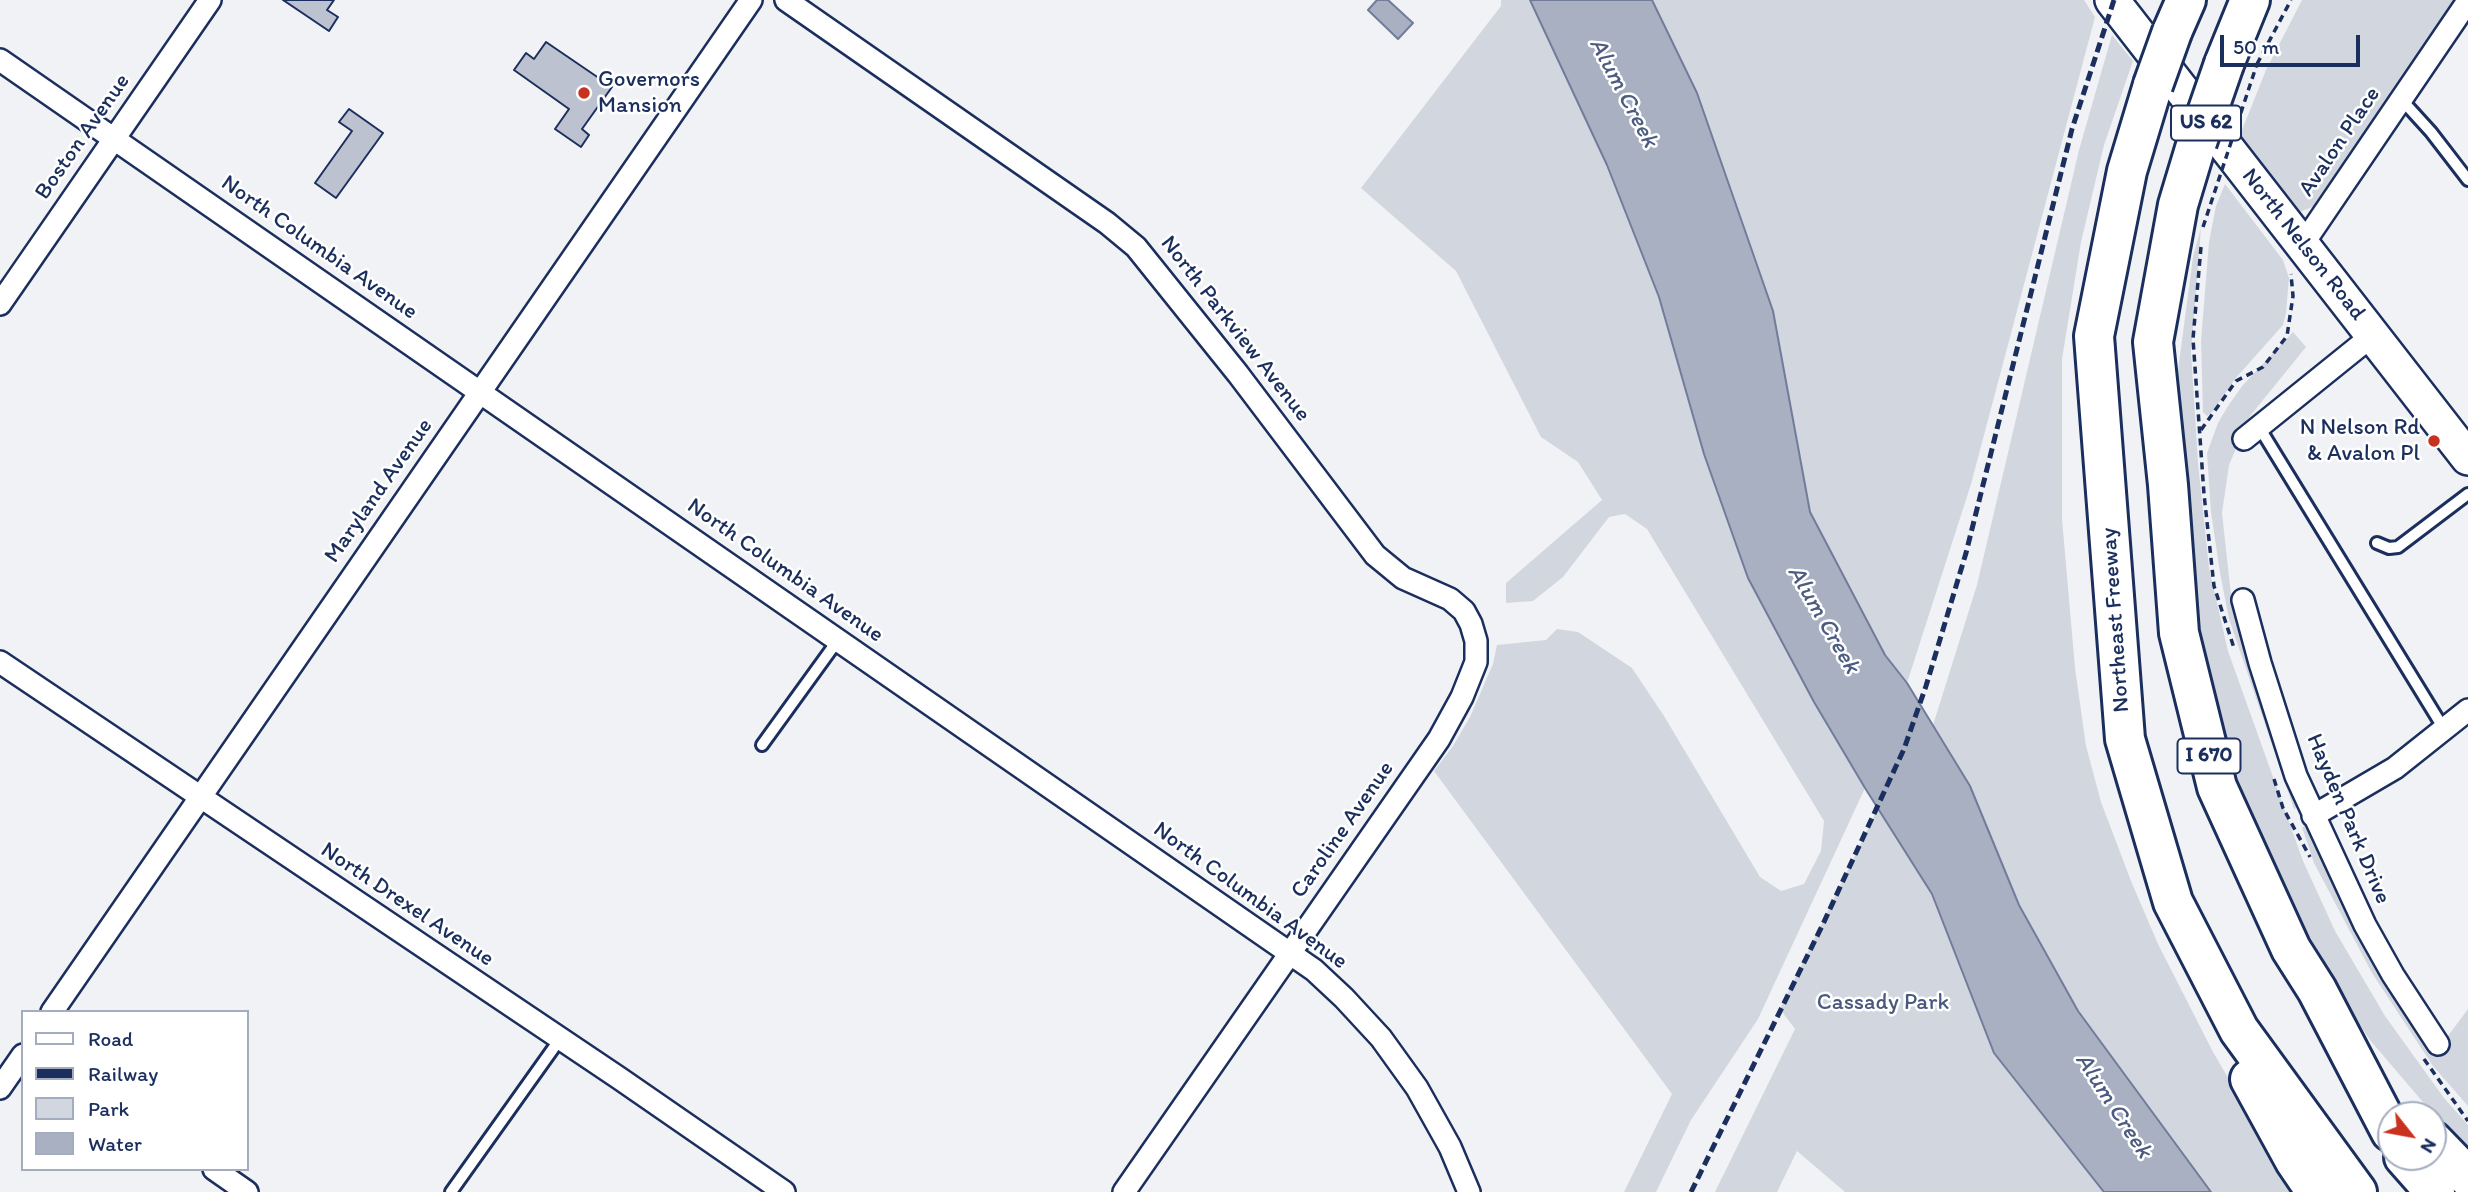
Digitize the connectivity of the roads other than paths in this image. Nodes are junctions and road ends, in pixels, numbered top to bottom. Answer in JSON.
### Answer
{"nodes":[{"id":1,"x":210,"y":0,"type":"edge"},
{"id":2,"x":751,"y":0,"type":"edge"},
{"id":3,"x":786,"y":0,"type":"edge"},
{"id":4,"x":2112,"y":0,"type":"edge"},
{"id":5,"x":2250,"y":0,"type":"edge"},
{"id":6,"x":2468,"y":1,"type":"edge"},
{"id":7,"x":2179,"y":16,"type":"edge"},
{"id":8,"x":0,"y":60,"type":"edge"},
{"id":9,"x":2401,"y":99,"type":"junction"},
{"id":10,"x":114,"y":139,"type":"junction"},
{"id":11,"x":2468,"y":180,"type":"edge"},
{"id":12,"x":2296,"y":253,"type":"junction"},
{"id":13,"x":0,"y":304,"type":"edge"},
{"id":14,"x":2373,"y":335,"type":"junction"},
{"id":15,"x":480,"y":391,"type":"junction"},
{"id":16,"x":2251,"y":433,"type":"joint"},
{"id":17,"x":2468,"y":458,"type":"edge"},
{"id":18,"x":2468,"y":494,"type":"edge"},
{"id":19,"x":2377,"y":544,"type":"dead end"},
{"id":20,"x":2243,"y":600,"type":"dead end"},
{"id":21,"x":1471,"y":624,"type":"joint"},
{"id":22,"x":838,"y":640,"type":"junction"},
{"id":23,"x":0,"y":662,"type":"edge"},
{"id":24,"x":2468,"y":710,"type":"edge"},
{"id":25,"x":2444,"y":729,"type":"junction"},
{"id":26,"x":762,"y":745,"type":"dead end"},
{"id":27,"x":200,"y":797,"type":"junction"},
{"id":28,"x":2314,"y":816,"type":"junction"},
{"id":29,"x":2184,"y":923,"type":"junction"},
{"id":30,"x":1290,"y":952,"type":"junction"},
{"id":31,"x":2317,"y":990,"type":"junction"},
{"id":32,"x":53,"y":1010,"type":"edge"},
{"id":33,"x":560,"y":1039,"type":"junction"},
{"id":34,"x":2438,"y":1044,"type":"dead end"},
{"id":35,"x":21,"y":1058,"type":"edge"},
{"id":36,"x":0,"y":1088,"type":"edge"},
{"id":37,"x":2399,"y":1101,"type":"edge"},
{"id":38,"x":2377,"y":1105,"type":"edge"},
{"id":39,"x":2447,"y":1155,"type":"edge"},
{"id":40,"x":217,"y":1171,"type":"edge"},
{"id":41,"x":2416,"y":1171,"type":"edge"},
{"id":42,"x":2468,"y":1177,"type":"edge"},
{"id":43,"x":247,"y":1192,"type":"edge"},
{"id":44,"x":451,"y":1192,"type":"edge"},
{"id":45,"x":783,"y":1192,"type":"edge"},
{"id":46,"x":1124,"y":1192,"type":"edge"},
{"id":47,"x":1469,"y":1192,"type":"edge"},
{"id":48,"x":2316,"y":1192,"type":"edge"},
{"id":49,"x":2357,"y":1192,"type":"edge"},
{"id":50,"x":2435,"y":1192,"type":"edge"}],
"edges":[{"from":1,"to":10,"type":"street","name":"Boston Avenue"},
{"from":2,"to":15,"type":"street","name":"Maryland Avenue"},
{"from":3,"to":21,"type":"street","name":"North Parkview Avenue"},
{"from":4,"to":12,"type":"main road","name":"North Nelson Road","number":"US 62"},
{"from":5,"to":31,"type":"highway","number":"I 670","bridge":true},
{"from":6,"to":9,"type":"street","name":"Avalon Place"},
{"from":7,"to":29,"type":"highway","name":"Northeast Freeway","bridge":true},
{"from":8,"to":10,"type":"street","name":"North Columbia Avenue"},
{"from":9,"to":11,"type":"lane"},
{"from":9,"to":12,"type":"street","name":"Avalon Place"},
{"from":10,"to":13,"type":"street","name":"Boston Avenue"},
{"from":10,"to":15,"type":"street","name":"North Columbia Avenue"},
{"from":12,"to":14,"type":"main road","name":"North Nelson Road","number":"US 62"},
{"from":14,"to":16,"type":"street"},
{"from":14,"to":17,"type":"main road","name":"North Nelson Road","number":"US 62"},
{"from":15,"to":22,"type":"street","name":"North Columbia Avenue"},
{"from":15,"to":27,"type":"street","name":"Maryland Avenue"},
{"from":16,"to":25,"type":"lane"},
{"from":18,"to":19,"type":"lane"},
{"from":20,"to":28,"type":"street","name":"Hayden Park Drive"},
{"from":21,"to":30,"type":"street","name":"Caroline Avenue"},
{"from":22,"to":26,"type":"lane"},
{"from":22,"to":30,"type":"street","name":"North Columbia Avenue"},
{"from":23,"to":27,"type":"street","name":"North Drexel Avenue"},
{"from":24,"to":25,"type":"street"},
{"from":25,"to":28,"type":"street"},
{"from":27,"to":32,"type":"street","name":"Maryland Avenue"},
{"from":27,"to":33,"type":"street","name":"North Drexel Avenue"},
{"from":28,"to":34,"type":"street","name":"Hayden Park Drive"},
{"from":29,"to":48,"type":"highway"},
{"from":29,"to":49,"type":"highway","name":"Northeast Freeway"},
{"from":30,"to":46,"type":"street","name":"Caroline Avenue"},
{"from":30,"to":47,"type":"street","name":"North Columbia Avenue"},
{"from":31,"to":37,"type":"highway"},
{"from":31,"to":38,"type":"highway","number":"I 670"},
{"from":33,"to":44,"type":"lane"},
{"from":33,"to":45,"type":"street","name":"North Drexel Avenue"},
{"from":35,"to":36,"type":"street"},
{"from":39,"to":42,"type":"highway"},
{"from":40,"to":43,"type":"street"},
{"from":41,"to":50,"type":"highway"}]}
